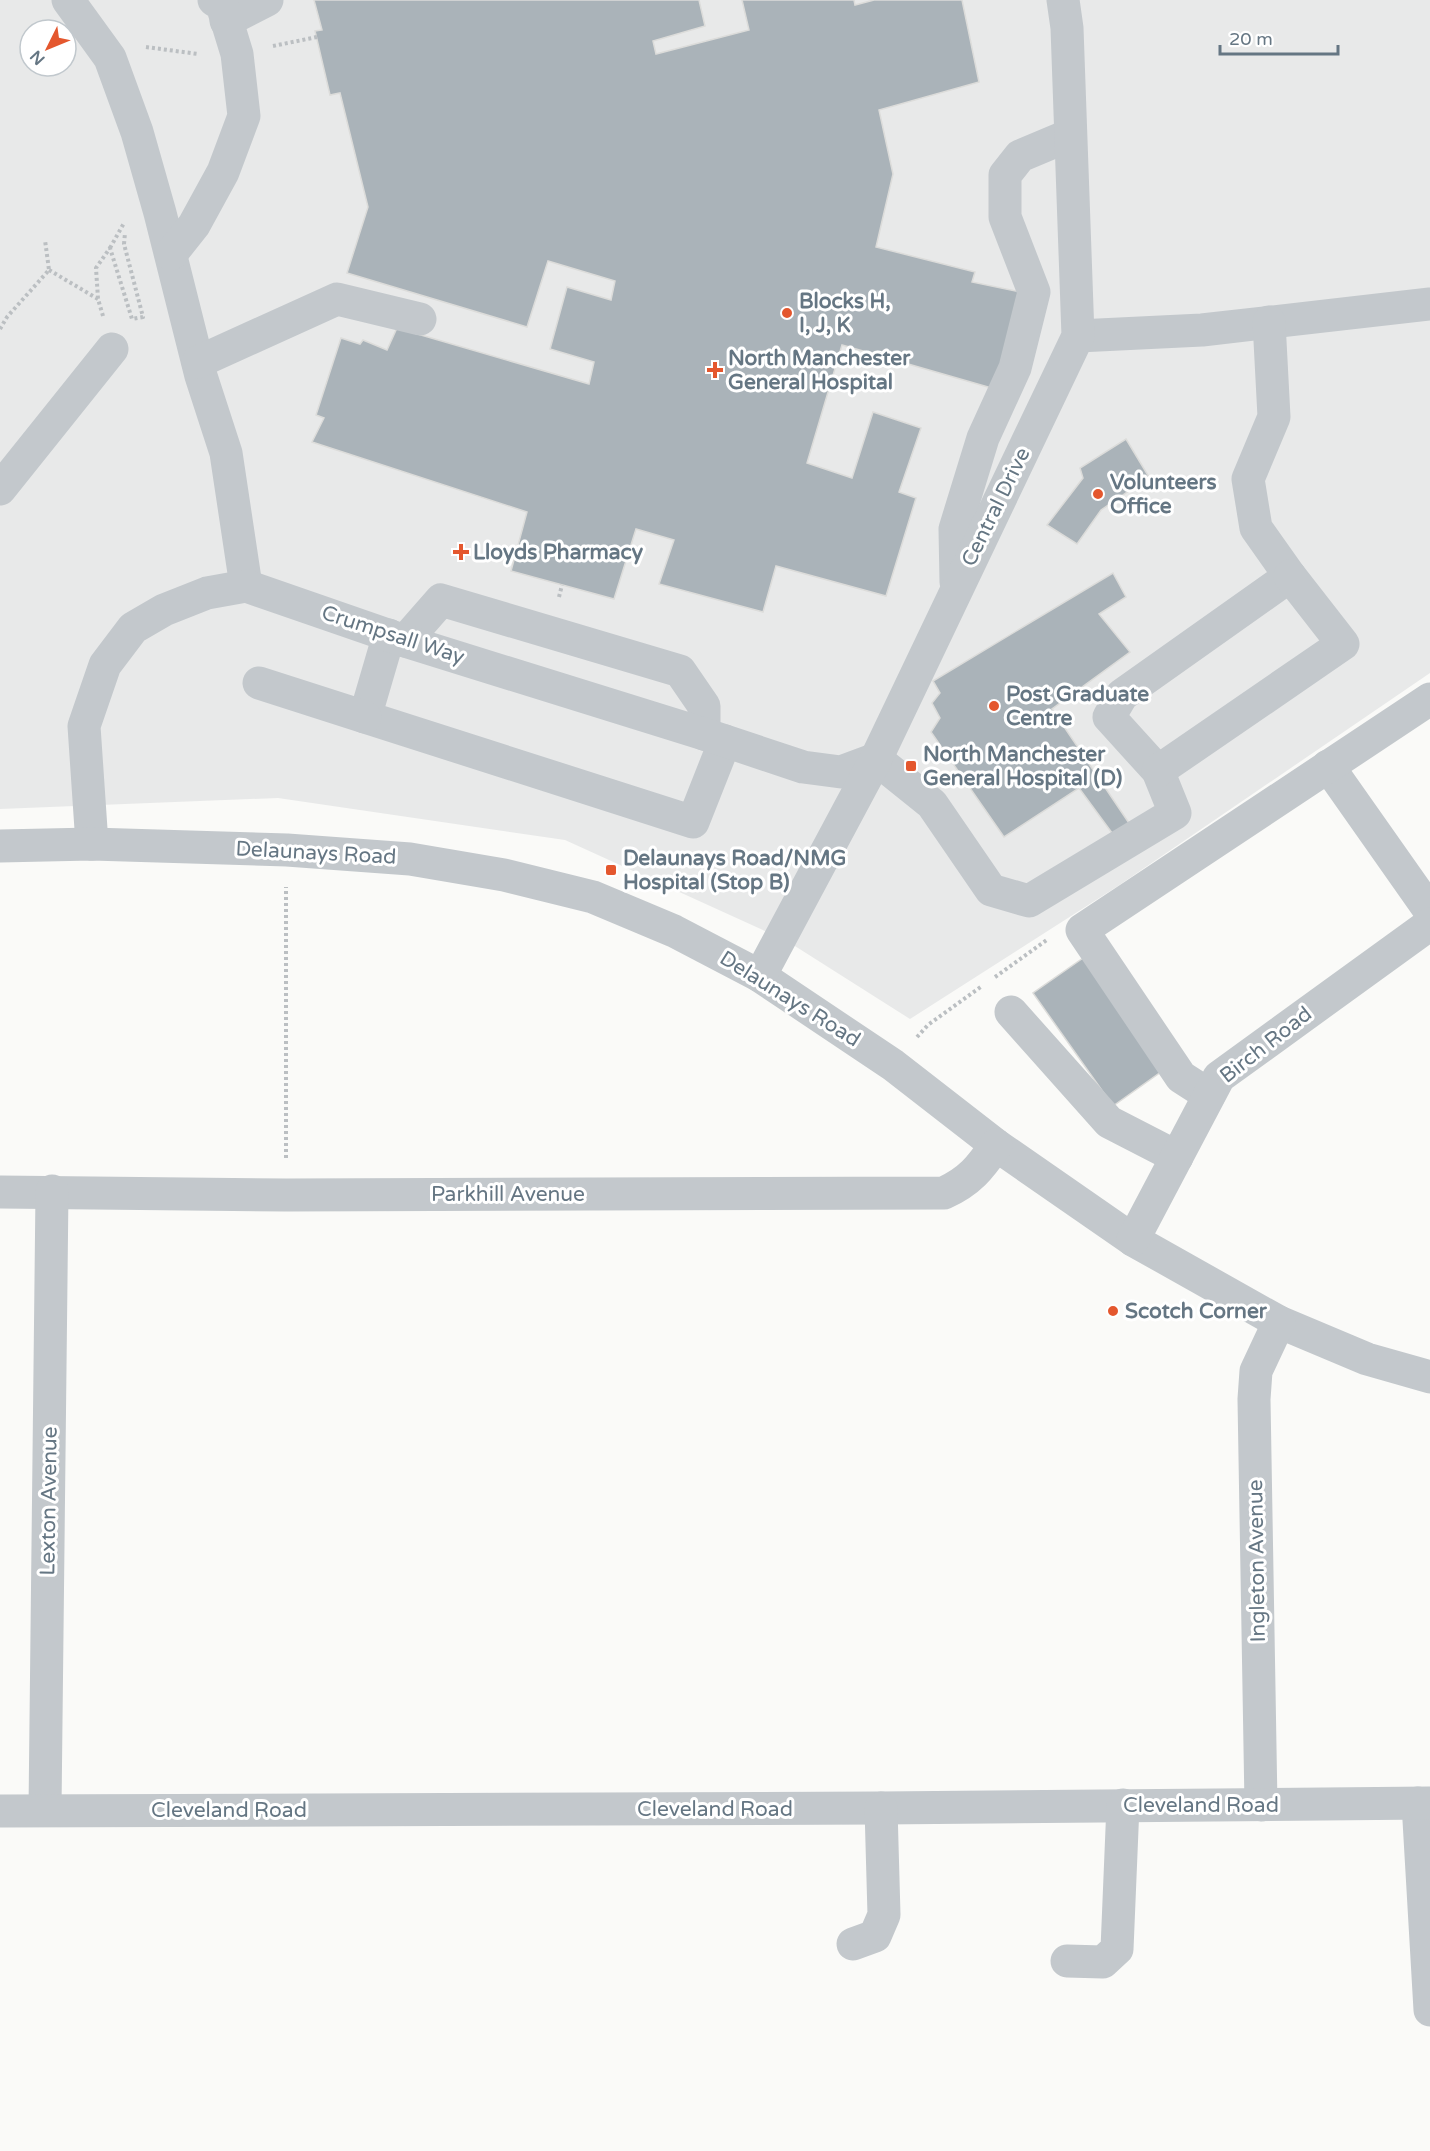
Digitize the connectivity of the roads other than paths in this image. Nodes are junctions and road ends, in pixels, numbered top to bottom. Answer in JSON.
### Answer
{"nodes":[{"id":1,"x":68,"y":0,"type":"edge"},
{"id":2,"x":267,"y":0,"type":"edge"},
{"id":3,"x":1063,"y":0,"type":"edge"},
{"id":4,"x":220,"y":10,"type":"edge"},
{"id":5,"x":1070,"y":135,"type":"junction"},
{"id":6,"x":171,"y":254,"type":"junction"},
{"id":7,"x":1430,"y":304,"type":"edge"},
{"id":8,"x":420,"y":318,"type":"dead end"},
{"id":9,"x":1269,"y":322,"type":"junction"},
{"id":10,"x":1078,"y":336,"type":"junction"},
{"id":11,"x":112,"y":349,"type":"road end"},
{"id":12,"x":198,"y":362,"type":"junction"},
{"id":13,"x":0,"y":489,"type":"edge"},
{"id":14,"x":1290,"y":576,"type":"junction"},
{"id":15,"x":246,"y":586,"type":"junction"},
{"id":16,"x":956,"y":590,"type":"junction"},
{"id":17,"x":397,"y":638,"type":"junction"},
{"id":18,"x":259,"y":683,"type":"dead end"},
{"id":19,"x":1430,"y":699,"type":"edge"},
{"id":20,"x":365,"y":717,"type":"junction"},
{"id":21,"x":714,"y":737,"type":"junction"},
{"id":22,"x":876,"y":759,"type":"junction"},
{"id":23,"x":1328,"y":766,"type":"junction"},
{"id":24,"x":1158,"y":771,"type":"junction"},
{"id":25,"x":92,"y":844,"type":"junction"},
{"id":26,"x":0,"y":846,"type":"edge"},
{"id":27,"x":1430,"y":911,"type":"edge"},
{"id":28,"x":1430,"y":924,"type":"edge"},
{"id":29,"x":760,"y":976,"type":"junction"},
{"id":30,"x":1011,"y":1012,"type":"dead end"},
{"id":31,"x":1209,"y":1095,"type":"junction"},
{"id":32,"x":996,"y":1144,"type":"junction"},
{"id":33,"x":1177,"y":1157,"type":"junction"},
{"id":34,"x":52,"y":1191,"type":"junction"},
{"id":35,"x":0,"y":1192,"type":"edge"},
{"id":36,"x":1134,"y":1240,"type":"junction"},
{"id":37,"x":1279,"y":1322,"type":"junction"},
{"id":38,"x":1430,"y":1377,"type":"edge"},
{"id":39,"x":1424,"y":1803,"type":"edge"},
{"id":40,"x":1123,"y":1805,"type":"junction"},
{"id":41,"x":1261,"y":1805,"type":"junction"},
{"id":42,"x":880,"y":1808,"type":"junction"},
{"id":43,"x":45,"y":1810,"type":"junction"},
{"id":44,"x":0,"y":1811,"type":"edge"},
{"id":45,"x":853,"y":1944,"type":"dead end"},
{"id":46,"x":1067,"y":1961,"type":"dead end"},
{"id":47,"x":1430,"y":2010,"type":"edge"}],
"edges":[{"from":1,"to":6,"type":"street"},
{"from":2,"to":4,"type":"street"},
{"from":3,"to":5,"type":"street","name":"Central Drive"},
{"from":4,"to":6,"type":"street"},
{"from":5,"to":10,"type":"street","name":"Central Drive"},
{"from":5,"to":16,"type":"street"},
{"from":6,"to":12,"type":"street"},
{"from":7,"to":9,"type":"street"},
{"from":8,"to":12,"type":"street"},
{"from":9,"to":10,"type":"street"},
{"from":9,"to":14,"type":"street"},
{"from":10,"to":16,"type":"street","name":"Central Drive"},
{"from":11,"to":13,"type":"street"},
{"from":12,"to":15,"type":"street"},
{"from":14,"to":24,"type":"street"},
{"from":14,"to":24,"type":"street"},
{"from":15,"to":17,"type":"street","name":"Crumpsall Way"},
{"from":15,"to":25,"type":"street","name":"Crumpsall Way"},
{"from":16,"to":22,"type":"street","name":"Central Drive"},
{"from":17,"to":20,"type":"street"},
{"from":17,"to":21,"type":"street","name":"Crumpsall Way"},
{"from":17,"to":21,"type":"street"},
{"from":18,"to":20,"type":"street"},
{"from":19,"to":23,"type":"street"},
{"from":20,"to":21,"type":"street"},
{"from":21,"to":22,"type":"street","name":"Crumpsall Way"},
{"from":22,"to":24,"type":"street"},
{"from":22,"to":29,"type":"street","name":"Central Drive"},
{"from":23,"to":27,"type":"street"},
{"from":23,"to":31,"type":"street"},
{"from":25,"to":26,"type":"street","name":"Delaunays Road"},
{"from":25,"to":29,"type":"street","name":"Delaunays Road"},
{"from":28,"to":31,"type":"street","name":"Birch Road"},
{"from":29,"to":32,"type":"street","name":"Delaunays Road"},
{"from":30,"to":33,"type":"street"},
{"from":31,"to":33,"type":"street","name":"Birch Road"},
{"from":32,"to":34,"type":"street","name":"Parkhill Avenue"},
{"from":32,"to":36,"type":"street","name":"Delaunays Road"},
{"from":33,"to":36,"type":"street","name":"Birch Road"},
{"from":34,"to":35,"type":"street","name":"Parkhill Avenue"},
{"from":34,"to":43,"type":"street","name":"Lexton Avenue"},
{"from":36,"to":37,"type":"street","name":"Delaunays Road"},
{"from":37,"to":38,"type":"street","name":"Delaunays Road"},
{"from":37,"to":41,"type":"street","name":"Ingleton Avenue"},
{"from":39,"to":41,"type":"street","name":"Cleveland Road"},
{"from":39,"to":47,"type":"street"},
{"from":40,"to":41,"type":"street","name":"Cleveland Road"},
{"from":40,"to":42,"type":"street","name":"Cleveland Road"},
{"from":40,"to":46,"type":"street"},
{"from":42,"to":43,"type":"street","name":"Cleveland Road"},
{"from":42,"to":45,"type":"street"},
{"from":43,"to":44,"type":"street","name":"Cleveland Road"}]}
